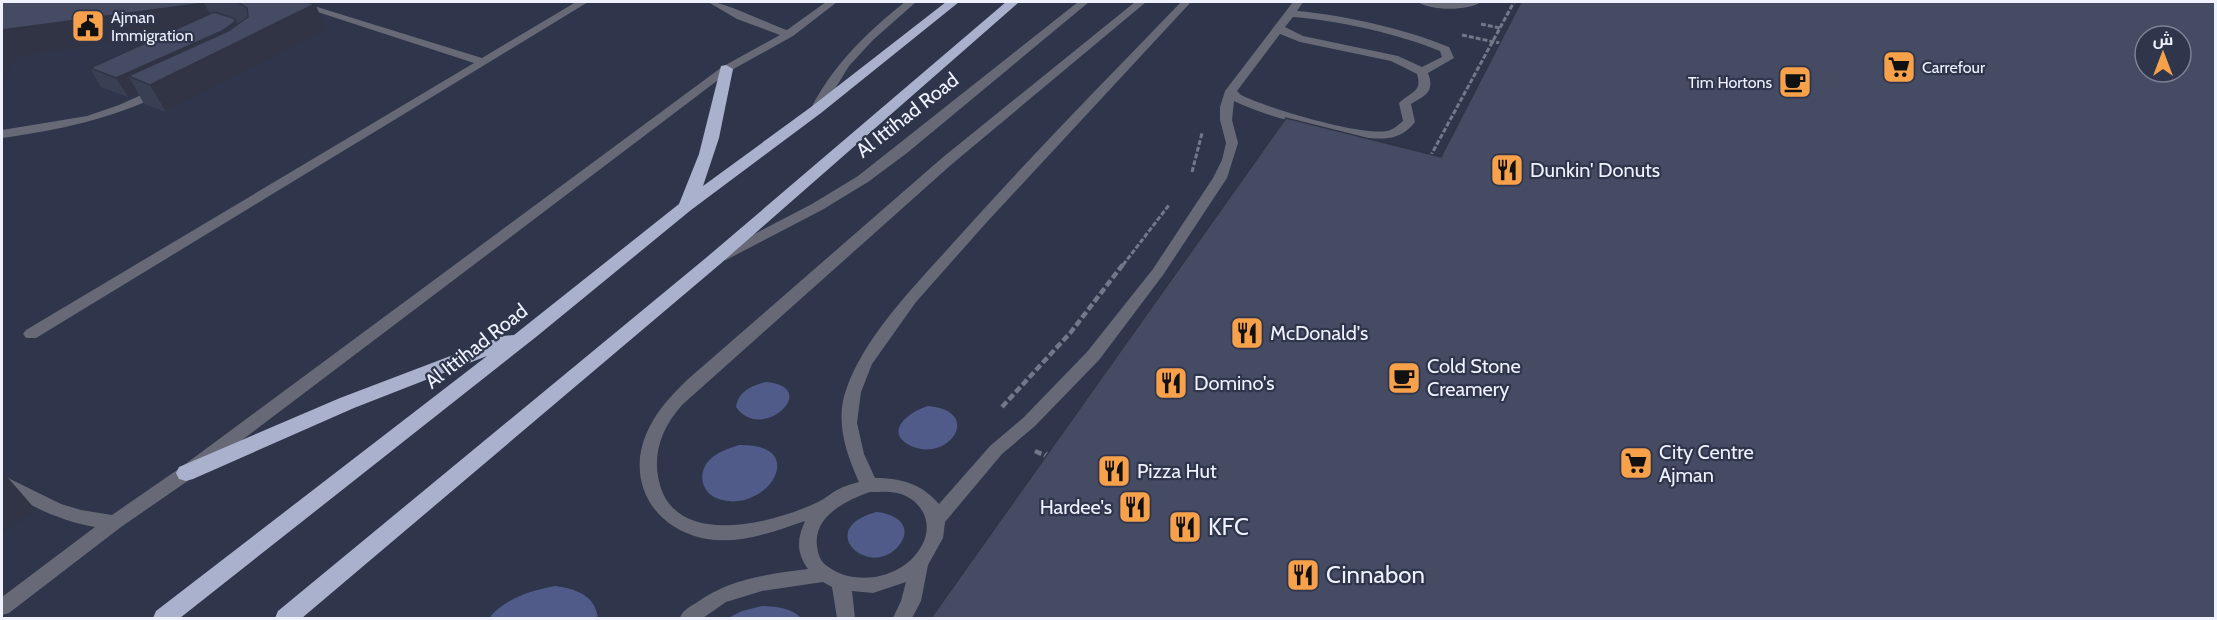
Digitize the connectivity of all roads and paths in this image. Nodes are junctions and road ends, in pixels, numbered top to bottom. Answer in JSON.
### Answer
{"nodes":[{"id":1,"x":292,"y":2,"type":"edge"},
{"id":2,"x":584,"y":2,"type":"edge"},
{"id":3,"x":713,"y":2,"type":"edge"},
{"id":4,"x":832,"y":2,"type":"edge"},
{"id":5,"x":911,"y":2,"type":"edge"},
{"id":6,"x":953,"y":2,"type":"edge"},
{"id":7,"x":1013,"y":2,"type":"edge"},
{"id":8,"x":1084,"y":2,"type":"edge"},
{"id":9,"x":1141,"y":2,"type":"edge"},
{"id":10,"x":1186,"y":2,"type":"edge"},
{"id":11,"x":1423,"y":2,"type":"edge"},
{"id":12,"x":1476,"y":2,"type":"edge"},
{"id":13,"x":1293,"y":7,"type":"edge"},
{"id":14,"x":1279,"y":28,"type":"junction"},
{"id":15,"x":789,"y":34,"type":"junction"},
{"id":16,"x":483,"y":62,"type":"junction"},
{"id":17,"x":726,"y":69,"type":"junction"},
{"id":18,"x":1422,"y":72,"type":"junction"},
{"id":19,"x":175,"y":83,"type":"edge"},
{"id":20,"x":1232,"y":91,"type":"junction"},
{"id":21,"x":816,"y":110,"type":"junction"},
{"id":22,"x":2,"y":134,"type":"edge"},
{"id":23,"x":685,"y":207,"type":"junction"},
{"id":24,"x":713,"y":261,"type":"junction"},
{"id":25,"x":529,"y":333,"type":"junction"},
{"id":26,"x":32,"y":334,"type":"dead end"},
{"id":27,"x":186,"y":473,"type":"junction"},
{"id":28,"x":2,"y":481,"type":"edge"},
{"id":29,"x":869,"y":485,"type":"junction"},
{"id":30,"x":822,"y":508,"type":"junction"},
{"id":31,"x":936,"y":520,"type":"junction"},
{"id":32,"x":115,"y":522,"type":"junction"},
{"id":33,"x":919,"y":565,"type":"junction"},
{"id":34,"x":822,"y":574,"type":"junction"},
{"id":35,"x":841,"y":584,"type":"junction"},
{"id":36,"x":2,"y":607,"type":"edge"},
{"id":37,"x":164,"y":618,"type":"edge"},
{"id":38,"x":286,"y":618,"type":"edge"},
{"id":39,"x":689,"y":618,"type":"edge"},
{"id":40,"x":846,"y":618,"type":"edge"},
{"id":41,"x":903,"y":618,"type":"edge"}],
"edges":[{"from":1,"to":16,"type":"street"},
{"from":2,"to":16,"type":"street"},
{"from":3,"to":15,"type":"street"},
{"from":4,"to":15,"type":"street"},
{"from":5,"to":21,"type":"street","name":"Al Ittihad Road"},
{"from":6,"to":21,"type":"highway","name":"Al Ittihad Road"},
{"from":7,"to":24,"type":"highway","name":"Al Ittihad Road"},
{"from":8,"to":24,"type":"street","name":"Al Ittihad Road"},
{"from":9,"to":30,"type":"street"},
{"from":10,"to":29,"type":"street"},
{"from":11,"to":12,"type":"street"},
{"from":13,"to":14,"type":"street"},
{"from":13,"to":18,"type":"street"},
{"from":14,"to":18,"type":"street"},
{"from":14,"to":20,"type":"street"},
{"from":15,"to":17,"type":"street"},
{"from":16,"to":26,"type":"street"},
{"from":17,"to":23,"type":"highway"},
{"from":17,"to":27,"type":"street"},
{"from":18,"to":20,"type":"street"},
{"from":19,"to":22,"type":"street"},
{"from":20,"to":31,"type":"street"},
{"from":21,"to":23,"type":"highway","name":"Al Ittihad Road"},
{"from":23,"to":25,"type":"highway","name":"Al Ittihad Road"},
{"from":24,"to":38,"type":"highway","name":"Al Ittihad Road"},
{"from":25,"to":27,"type":"highway"},
{"from":25,"to":37,"type":"highway","name":"Al Ittihad Road"},
{"from":27,"to":32,"type":"street"},
{"from":28,"to":32,"type":"street"},
{"from":29,"to":30,"type":"street"},
{"from":29,"to":31,"type":"street"},
{"from":30,"to":34,"type":"street"},
{"from":31,"to":33,"type":"street"},
{"from":32,"to":36,"type":"street"},
{"from":33,"to":35,"type":"street"},
{"from":33,"to":41,"type":"street"},
{"from":34,"to":35,"type":"street"},
{"from":34,"to":39,"type":"street"},
{"from":35,"to":40,"type":"street"}]}
